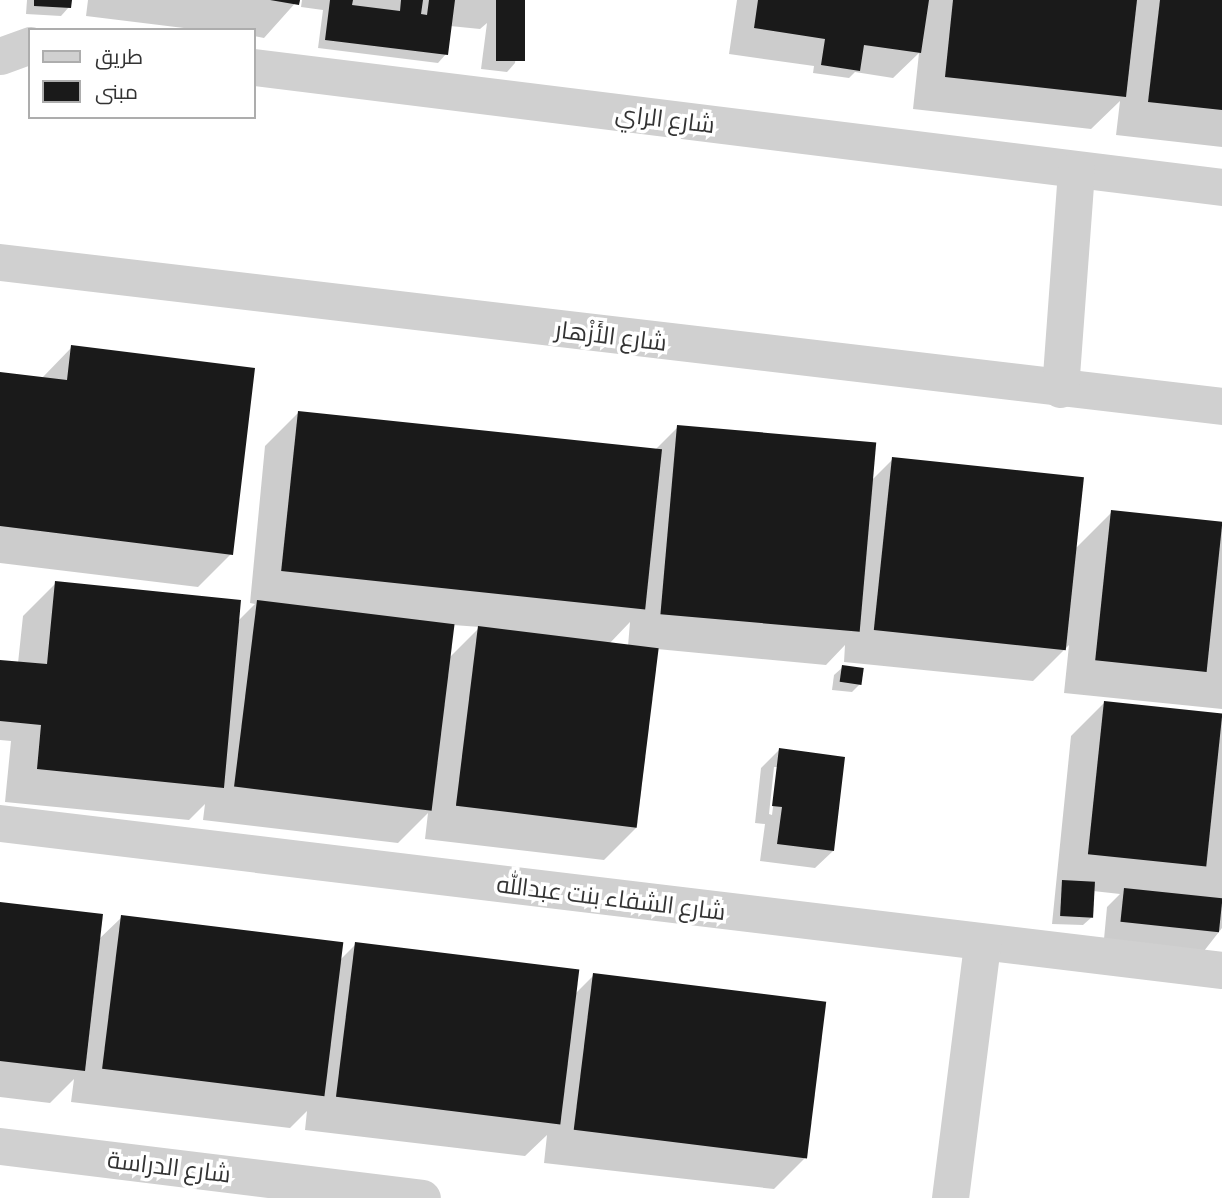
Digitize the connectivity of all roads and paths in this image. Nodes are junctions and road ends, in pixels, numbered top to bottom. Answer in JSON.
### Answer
{"nodes":[{"id":1,"x":28,"y":46,"type":"edge"},
{"id":2,"x":0,"y":56,"type":"edge"},
{"id":3,"x":256,"y":67,"type":"edge"},
{"id":4,"x":1076,"y":171,"type":"junction"},
{"id":5,"x":1222,"y":187,"type":"edge"},
{"id":6,"x":0,"y":262,"type":"edge"},
{"id":7,"x":1060,"y":389,"type":"junction"},
{"id":8,"x":1222,"y":406,"type":"edge"},
{"id":9,"x":0,"y":823,"type":"edge"},
{"id":10,"x":982,"y":943,"type":"junction"},
{"id":11,"x":1222,"y":970,"type":"edge"},
{"id":12,"x":0,"y":1146,"type":"edge"},
{"id":13,"x":422,"y":1198,"type":"edge"},
{"id":14,"x":950,"y":1198,"type":"edge"}],
"edges":[{"from":1,"to":2,"type":"street"},
{"from":3,"to":4,"type":"street","name":"شارع الراي"},
{"from":4,"to":5,"type":"street","name":"شارع الراي"},
{"from":4,"to":7,"type":"street"},
{"from":6,"to":7,"type":"street","name":"شارع الأَزْهار"},
{"from":7,"to":8,"type":"street","name":"شارع الأَزْهار"},
{"from":9,"to":10,"type":"street","name":"شارع الشفاء بنت عبدالله"},
{"from":10,"to":11,"type":"street","name":"شارع الشفاء بنت عبدالله"},
{"from":10,"to":14,"type":"street"},
{"from":12,"to":13,"type":"street","name":"شارع الدراسة"}]}
